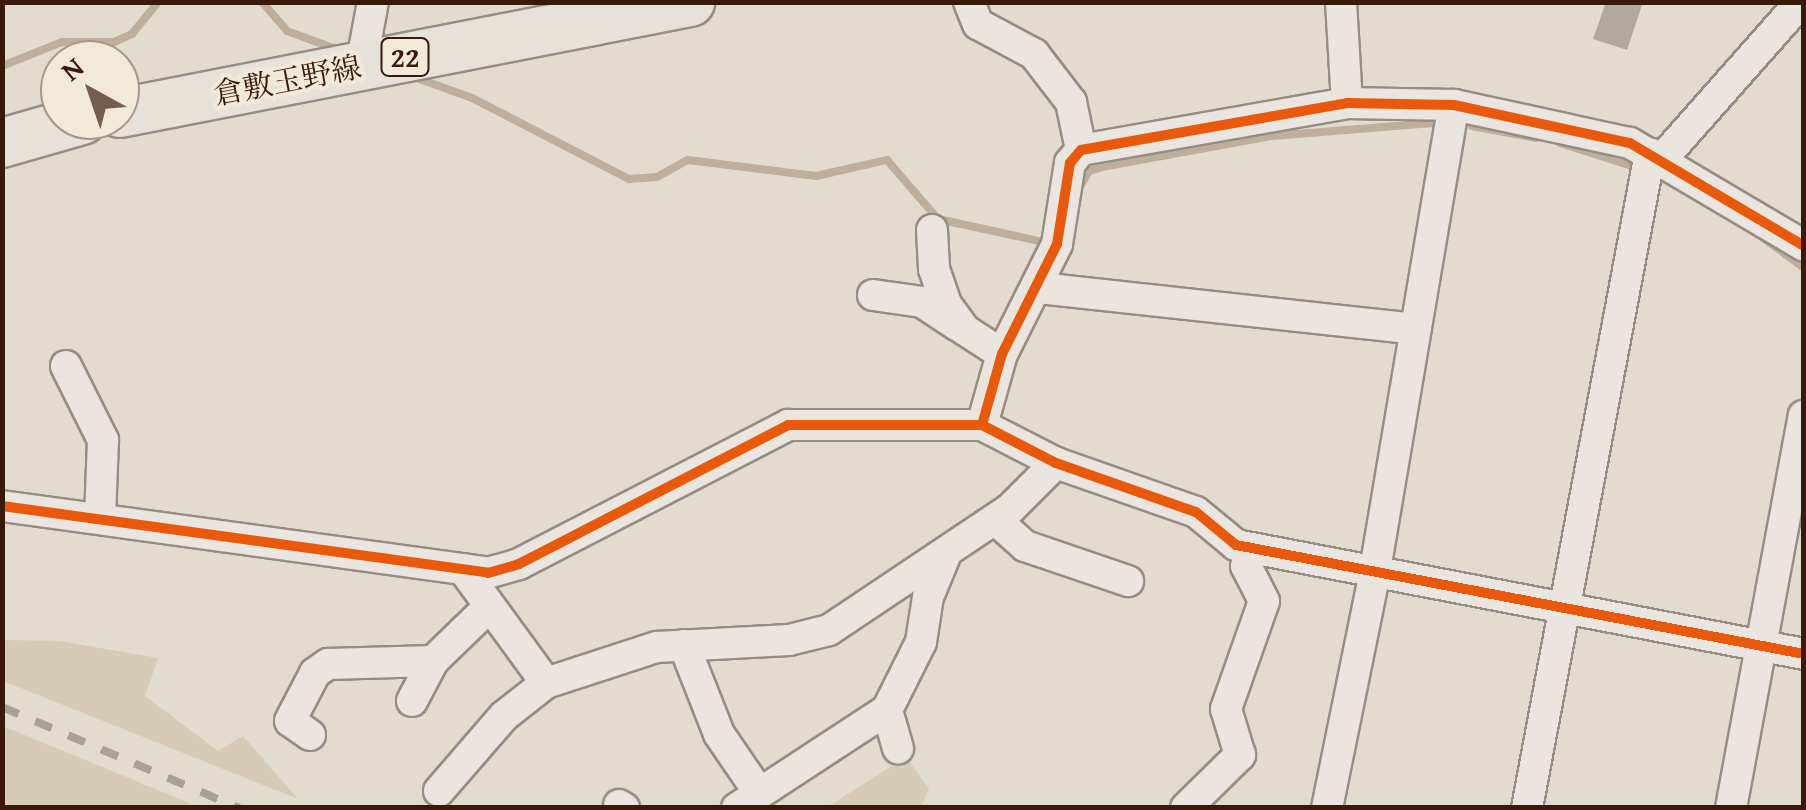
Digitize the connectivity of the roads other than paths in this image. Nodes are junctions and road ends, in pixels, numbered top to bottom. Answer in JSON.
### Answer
{"nodes":[{"id":1,"x":374,"y":2,"type":"edge"},
{"id":2,"x":690,"y":2,"type":"edge"},
{"id":3,"x":969,"y":2,"type":"edge"},
{"id":4,"x":1341,"y":2,"type":"edge"},
{"id":5,"x":1801,"y":2,"type":"edge"},
{"id":6,"x":361,"y":66,"type":"junction"},
{"id":7,"x":1347,"y":103,"type":"junction"},
{"id":8,"x":1454,"y":105,"type":"junction"},
{"id":9,"x":140,"y":108,"type":"edge"},
{"id":10,"x":40,"y":132,"type":"edge"},
{"id":11,"x":2,"y":142,"type":"edge"},
{"id":12,"x":1081,"y":150,"type":"junction"},
{"id":13,"x":1656,"y":156,"type":"junction"},
{"id":14,"x":932,"y":230,"type":"dead end"},
{"id":15,"x":1804,"y":246,"type":"edge"},
{"id":16,"x":1039,"y":288,"type":"junction"},
{"id":17,"x":873,"y":294,"type":"dead end"},
{"id":18,"x":965,"y":330,"type":"junction"},
{"id":19,"x":1416,"y":330,"type":"junction"},
{"id":20,"x":1002,"y":354,"type":"junction"},
{"id":21,"x":66,"y":366,"type":"dead end"},
{"id":22,"x":1804,"y":416,"type":"edge"},
{"id":23,"x":982,"y":425,"type":"junction"},
{"id":24,"x":1056,"y":463,"type":"junction"},
{"id":25,"x":2,"y":506,"type":"edge"},
{"id":26,"x":100,"y":518,"type":"junction"},
{"id":27,"x":996,"y":520,"type":"junction"},
{"id":28,"x":1252,"y":549,"type":"junction"},
{"id":29,"x":945,"y":556,"type":"junction"},
{"id":30,"x":463,"y":568,"type":"junction"},
{"id":31,"x":1374,"y":576,"type":"junction"},
{"id":32,"x":1128,"y":581,"type":"dead end"},
{"id":33,"x":489,"y":608,"type":"junction"},
{"id":34,"x":1562,"y":609,"type":"junction"},
{"id":35,"x":684,"y":645,"type":"junction"},
{"id":36,"x":1760,"y":645,"type":"junction"},
{"id":37,"x":1804,"y":654,"type":"edge"},
{"id":38,"x":434,"y":662,"type":"junction"},
{"id":39,"x":546,"y":683,"type":"junction"},
{"id":40,"x":412,"y":701,"type":"dead end"},
{"id":41,"x":887,"y":710,"type":"junction"},
{"id":42,"x":310,"y":735,"type":"dead end"},
{"id":43,"x":898,"y":748,"type":"dead end"},
{"id":44,"x":439,"y":791,"type":"dead end"},
{"id":45,"x":747,"y":799,"type":"edge"},
{"id":46,"x":1186,"y":808,"type":"edge"},
{"id":47,"x":1326,"y":808,"type":"edge"},
{"id":48,"x":1527,"y":808,"type":"edge"},
{"id":49,"x":1732,"y":808,"type":"edge"}],
"edges":[{"from":1,"to":6,"type":"street"},
{"from":2,"to":6,"type":"main road","name":"倉敷玉野線","number":"22"},
{"from":3,"to":12,"type":"street"},
{"from":4,"to":7,"type":"street"},
{"from":5,"to":13,"type":"street"},
{"from":6,"to":9,"type":"main road","name":"倉敷玉野線","number":"22"},
{"from":7,"to":8,"type":"street"},
{"from":7,"to":12,"type":"street"},
{"from":8,"to":13,"type":"street"},
{"from":8,"to":19,"type":"street"},
{"from":10,"to":11,"type":"main road"},
{"from":12,"to":16,"type":"street"},
{"from":13,"to":15,"type":"street"},
{"from":13,"to":34,"type":"street"},
{"from":14,"to":18,"type":"street"},
{"from":16,"to":19,"type":"street"},
{"from":16,"to":20,"type":"street"},
{"from":17,"to":18,"type":"street"},
{"from":18,"to":20,"type":"street"},
{"from":19,"to":31,"type":"street"},
{"from":20,"to":23,"type":"street"},
{"from":21,"to":26,"type":"street"},
{"from":22,"to":36,"type":"street"},
{"from":23,"to":24,"type":"street"},
{"from":23,"to":30,"type":"street"},
{"from":24,"to":27,"type":"street"},
{"from":24,"to":28,"type":"street"},
{"from":25,"to":26,"type":"street"},
{"from":26,"to":30,"type":"street"},
{"from":27,"to":29,"type":"street"},
{"from":27,"to":32,"type":"street"},
{"from":28,"to":31,"type":"street"},
{"from":28,"to":46,"type":"street"},
{"from":29,"to":35,"type":"street"},
{"from":29,"to":41,"type":"street"},
{"from":30,"to":33,"type":"street"},
{"from":31,"to":34,"type":"street"},
{"from":31,"to":47,"type":"street"},
{"from":33,"to":38,"type":"street"},
{"from":33,"to":39,"type":"street"},
{"from":34,"to":36,"type":"street"},
{"from":34,"to":48,"type":"street"},
{"from":35,"to":39,"type":"street"},
{"from":35,"to":45,"type":"street"},
{"from":36,"to":37,"type":"street"},
{"from":36,"to":49,"type":"street"},
{"from":38,"to":40,"type":"street"},
{"from":38,"to":42,"type":"street"},
{"from":39,"to":44,"type":"street"},
{"from":41,"to":43,"type":"street"},
{"from":41,"to":45,"type":"street"}]}
